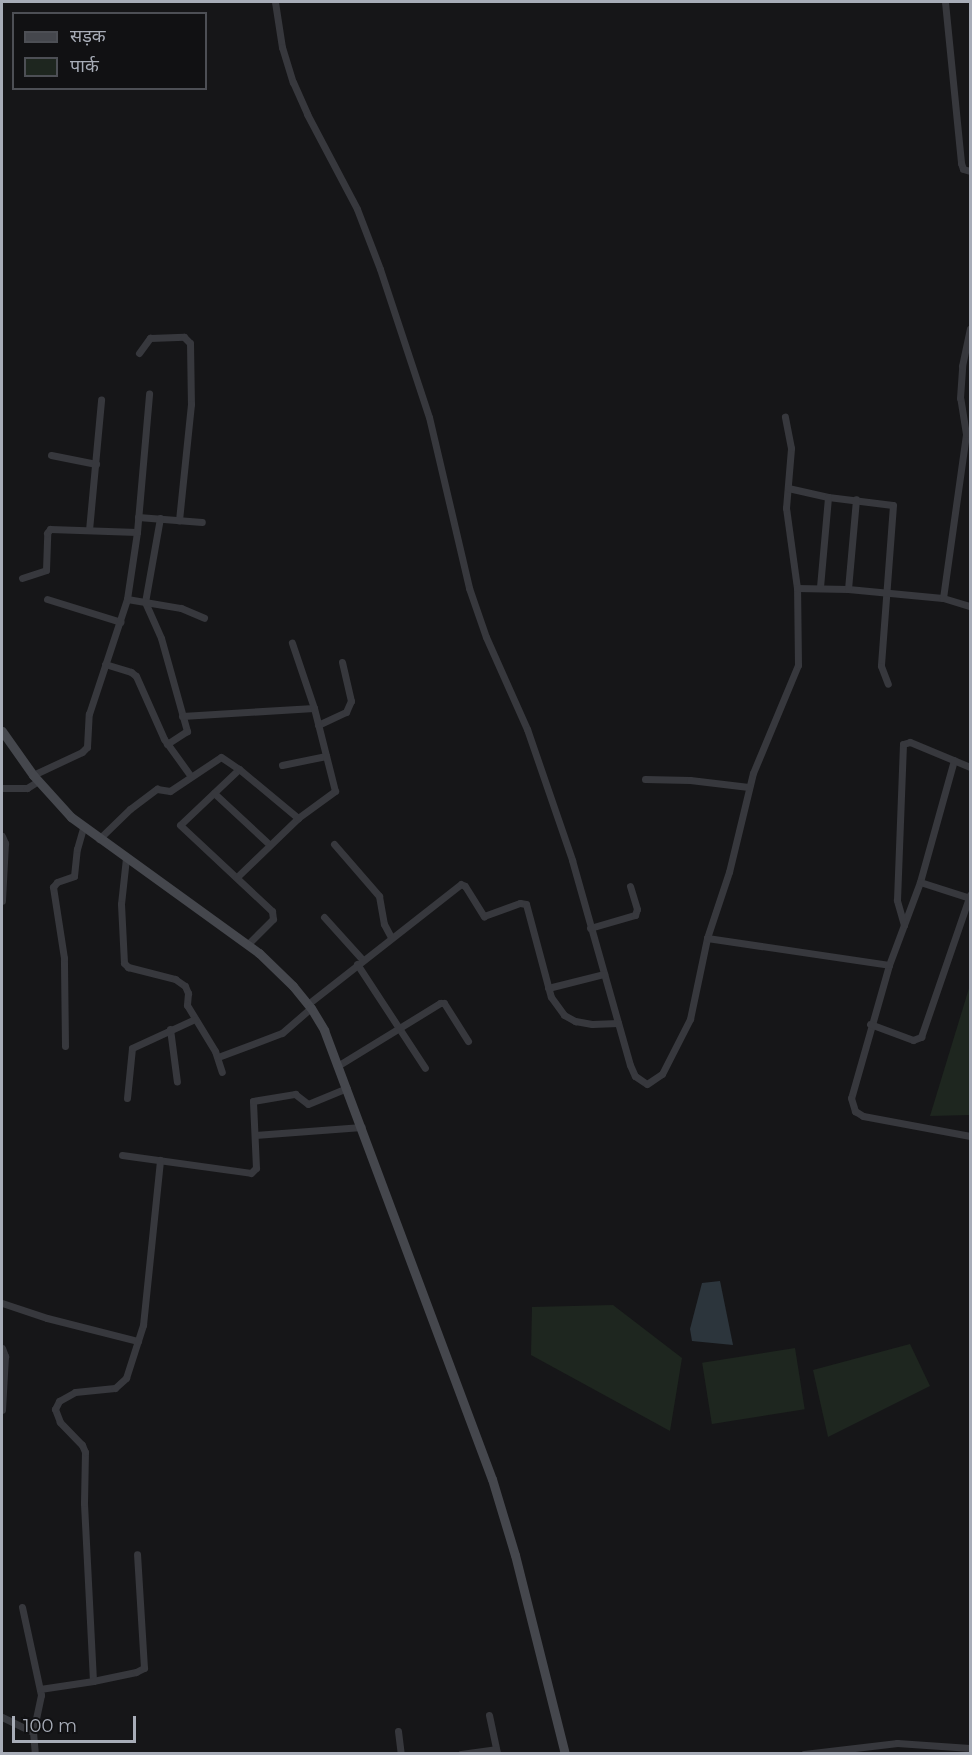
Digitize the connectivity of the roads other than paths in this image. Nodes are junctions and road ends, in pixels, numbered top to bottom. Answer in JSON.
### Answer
{"nodes":[{"id":1,"x":275,"y":2,"type":"edge"},
{"id":2,"x":945,"y":2,"type":"edge"},
{"id":3,"x":970,"y":171,"type":"edge"},
{"id":4,"x":970,"y":329,"type":"edge"},
{"id":5,"x":139,"y":353,"type":"dead end"},
{"id":6,"x":149,"y":394,"type":"dead end"},
{"id":7,"x":101,"y":400,"type":"dead end"},
{"id":8,"x":785,"y":417,"type":"dead end"},
{"id":9,"x":968,"y":428,"type":"edge"},
{"id":10,"x":51,"y":455,"type":"dead end"},
{"id":11,"x":96,"y":464,"type":"junction"},
{"id":12,"x":788,"y":488,"type":"junction"},
{"id":13,"x":828,"y":497,"type":"junction"},
{"id":14,"x":856,"y":499,"type":"junction"},
{"id":15,"x":138,"y":516,"type":"junction"},
{"id":16,"x":160,"y":518,"type":"junction"},
{"id":17,"x":179,"y":520,"type":"junction"},
{"id":18,"x":202,"y":522,"type":"dead end"},
{"id":19,"x":89,"y":530,"type":"junction"},
{"id":20,"x":137,"y":532,"type":"junction"},
{"id":21,"x":22,"y":578,"type":"dead end"},
{"id":22,"x":820,"y":587,"type":"junction"},
{"id":23,"x":796,"y":588,"type":"junction"},
{"id":24,"x":848,"y":589,"type":"junction"},
{"id":25,"x":886,"y":594,"type":"junction"},
{"id":26,"x":943,"y":598,"type":"junction"},
{"id":27,"x":47,"y":599,"type":"dead end"},
{"id":28,"x":127,"y":599,"type":"junction"},
{"id":29,"x":145,"y":602,"type":"junction"},
{"id":30,"x":970,"y":606,"type":"edge"},
{"id":31,"x":204,"y":618,"type":"dead end"},
{"id":32,"x":121,"y":622,"type":"junction"},
{"id":33,"x":292,"y":643,"type":"dead end"},
{"id":34,"x":342,"y":662,"type":"dead end"},
{"id":35,"x":105,"y":664,"type":"junction"},
{"id":36,"x":888,"y":684,"type":"dead end"},
{"id":37,"x":314,"y":708,"type":"junction"},
{"id":38,"x":182,"y":716,"type":"junction"},
{"id":39,"x":318,"y":725,"type":"junction"},
{"id":40,"x":2,"y":731,"type":"edge"},
{"id":41,"x":167,"y":744,"type":"junction"},
{"id":42,"x":326,"y":756,"type":"junction"},
{"id":43,"x":954,"y":760,"type":"junction"},
{"id":44,"x":282,"y":765,"type":"dead end"},
{"id":45,"x":970,"y":767,"type":"edge"},
{"id":46,"x":239,"y":769,"type":"junction"},
{"id":47,"x":190,"y":775,"type":"junction"},
{"id":48,"x":36,"y":778,"type":"junction"},
{"id":49,"x":645,"y":779,"type":"dead end"},
{"id":50,"x":749,"y":787,"type":"junction"},
{"id":51,"x":2,"y":788,"type":"edge"},
{"id":52,"x":214,"y":793,"type":"junction"},
{"id":53,"x":298,"y":819,"type":"junction"},
{"id":54,"x":83,"y":828,"type":"junction"},
{"id":55,"x":2,"y":836,"type":"edge"},
{"id":56,"x":99,"y":839,"type":"junction"},
{"id":57,"x":334,"y":844,"type":"dead end"},
{"id":58,"x":270,"y":845,"type":"junction"},
{"id":59,"x":126,"y":858,"type":"junction"},
{"id":60,"x":237,"y":877,"type":"junction"},
{"id":61,"x":920,"y":882,"type":"junction"},
{"id":62,"x":630,"y":886,"type":"dead end"},
{"id":63,"x":970,"y":896,"type":"edge"},
{"id":64,"x":2,"y":901,"type":"edge"},
{"id":65,"x":324,"y":917,"type":"dead end"},
{"id":66,"x":904,"y":925,"type":"junction"},
{"id":67,"x":591,"y":928,"type":"junction"},
{"id":68,"x":391,"y":937,"type":"junction"},
{"id":69,"x":707,"y":938,"type":"junction"},
{"id":70,"x":248,"y":944,"type":"junction"},
{"id":71,"x":360,"y":962,"type":"junction"},
{"id":72,"x":889,"y":964,"type":"junction"},
{"id":73,"x":604,"y":974,"type":"junction"},
{"id":74,"x":548,"y":988,"type":"junction"},
{"id":75,"x":310,"y":1006,"type":"junction"},
{"id":76,"x":195,"y":1019,"type":"junction"},
{"id":77,"x":618,"y":1023,"type":"junction"},
{"id":78,"x":870,"y":1024,"type":"junction"},
{"id":79,"x":400,"y":1028,"type":"junction"},
{"id":80,"x":170,"y":1029,"type":"junction"},
{"id":81,"x":468,"y":1041,"type":"dead end"},
{"id":82,"x":65,"y":1046,"type":"dead end"},
{"id":83,"x":218,"y":1056,"type":"junction"},
{"id":84,"x":339,"y":1065,"type":"junction"},
{"id":85,"x":425,"y":1068,"type":"dead end"},
{"id":86,"x":222,"y":1072,"type":"dead end"},
{"id":87,"x":177,"y":1082,"type":"dead end"},
{"id":88,"x":347,"y":1088,"type":"junction"},
{"id":89,"x":127,"y":1098,"type":"dead end"},
{"id":90,"x":362,"y":1127,"type":"junction"},
{"id":91,"x":255,"y":1135,"type":"junction"},
{"id":92,"x":970,"y":1136,"type":"edge"},
{"id":93,"x":122,"y":1155,"type":"dead end"},
{"id":94,"x":160,"y":1160,"type":"junction"},
{"id":95,"x":2,"y":1303,"type":"edge"},
{"id":96,"x":138,"y":1341,"type":"junction"},
{"id":97,"x":2,"y":1348,"type":"edge"},
{"id":98,"x":2,"y":1410,"type":"edge"},
{"id":99,"x":137,"y":1554,"type":"dead end"},
{"id":100,"x":22,"y":1607,"type":"dead end"},
{"id":101,"x":93,"y":1681,"type":"junction"},
{"id":102,"x":40,"y":1689,"type":"junction"},
{"id":103,"x":489,"y":1715,"type":"dead end"},
{"id":104,"x":2,"y":1717,"type":"edge"},
{"id":105,"x":398,"y":1731,"type":"dead end"},
{"id":106,"x":33,"y":1732,"type":"junction"},
{"id":107,"x":897,"y":1743,"type":"junction"},
{"id":108,"x":970,"y":1748,"type":"edge"},
{"id":109,"x":496,"y":1751,"type":"edge"},
{"id":110,"x":35,"y":1754,"type":"edge"},
{"id":111,"x":400,"y":1754,"type":"edge"},
{"id":112,"x":461,"y":1754,"type":"edge"},
{"id":113,"x":565,"y":1754,"type":"edge"},
{"id":114,"x":804,"y":1754,"type":"edge"},
{"id":115,"x":895,"y":1754,"type":"edge"}],
"edges":[{"from":1,"to":67,"type":"street"},
{"from":2,"to":3,"type":"street"},
{"from":4,"to":9,"type":"street"},
{"from":5,"to":17,"type":"street"},
{"from":6,"to":15,"type":"street"},
{"from":7,"to":11,"type":"street"},
{"from":8,"to":12,"type":"street"},
{"from":9,"to":26,"type":"street"},
{"from":10,"to":11,"type":"street"},
{"from":11,"to":19,"type":"street"},
{"from":12,"to":13,"type":"street"},
{"from":12,"to":23,"type":"street"},
{"from":13,"to":14,"type":"street"},
{"from":13,"to":22,"type":"street"},
{"from":14,"to":24,"type":"street"},
{"from":14,"to":25,"type":"street"},
{"from":15,"to":16,"type":"street"},
{"from":15,"to":20,"type":"street"},
{"from":16,"to":17,"type":"street"},
{"from":16,"to":29,"type":"street"},
{"from":17,"to":18,"type":"street"},
{"from":19,"to":20,"type":"street"},
{"from":19,"to":21,"type":"street"},
{"from":20,"to":28,"type":"street"},
{"from":22,"to":23,"type":"street"},
{"from":22,"to":24,"type":"street"},
{"from":23,"to":50,"type":"street"},
{"from":24,"to":25,"type":"street"},
{"from":25,"to":26,"type":"street"},
{"from":25,"to":36,"type":"street"},
{"from":26,"to":30,"type":"street"},
{"from":27,"to":32,"type":"street"},
{"from":28,"to":29,"type":"street"},
{"from":28,"to":32,"type":"street"},
{"from":29,"to":31,"type":"street"},
{"from":29,"to":38,"type":"street"},
{"from":32,"to":35,"type":"street"},
{"from":33,"to":37,"type":"street"},
{"from":34,"to":39,"type":"street"},
{"from":35,"to":41,"type":"street"},
{"from":35,"to":48,"type":"street"},
{"from":37,"to":38,"type":"street"},
{"from":37,"to":39,"type":"street"},
{"from":38,"to":41,"type":"street"},
{"from":39,"to":42,"type":"street"},
{"from":40,"to":48,"type":"main road"},
{"from":41,"to":47,"type":"street"},
{"from":42,"to":44,"type":"street"},
{"from":42,"to":53,"type":"street"},
{"from":43,"to":45,"type":"street"},
{"from":43,"to":61,"type":"street"},
{"from":43,"to":66,"type":"street"},
{"from":46,"to":47,"type":"street"},
{"from":46,"to":52,"type":"street"},
{"from":46,"to":53,"type":"street"},
{"from":47,"to":56,"type":"street"},
{"from":48,"to":51,"type":"street"},
{"from":48,"to":54,"type":"main road"},
{"from":49,"to":50,"type":"street"},
{"from":50,"to":69,"type":"street"},
{"from":52,"to":58,"type":"street"},
{"from":52,"to":60,"type":"street"},
{"from":53,"to":58,"type":"street"},
{"from":54,"to":56,"type":"main road"},
{"from":54,"to":82,"type":"street"},
{"from":55,"to":64,"type":"street"},
{"from":56,"to":59,"type":"main road"},
{"from":57,"to":68,"type":"street"},
{"from":58,"to":60,"type":"street"},
{"from":59,"to":70,"type":"main road"},
{"from":59,"to":76,"type":"street"},
{"from":60,"to":70,"type":"street"},
{"from":61,"to":63,"type":"street"},
{"from":61,"to":66,"type":"street"},
{"from":62,"to":67,"type":"street"},
{"from":63,"to":78,"type":"street"},
{"from":65,"to":71,"type":"street"},
{"from":66,"to":72,"type":"street"},
{"from":67,"to":73,"type":"street"},
{"from":68,"to":71,"type":"street"},
{"from":68,"to":74,"type":"street"},
{"from":69,"to":72,"type":"street"},
{"from":69,"to":77,"type":"street"},
{"from":70,"to":75,"type":"main road"},
{"from":71,"to":75,"type":"street"},
{"from":71,"to":79,"type":"street"},
{"from":72,"to":78,"type":"street"},
{"from":73,"to":74,"type":"street"},
{"from":73,"to":77,"type":"street"},
{"from":74,"to":77,"type":"street"},
{"from":75,"to":83,"type":"street"},
{"from":75,"to":84,"type":"main road"},
{"from":76,"to":80,"type":"street"},
{"from":76,"to":83,"type":"street"},
{"from":78,"to":92,"type":"street"},
{"from":79,"to":81,"type":"street"},
{"from":79,"to":84,"type":"street"},
{"from":79,"to":85,"type":"street"},
{"from":80,"to":87,"type":"street"},
{"from":80,"to":89,"type":"street"},
{"from":83,"to":86,"type":"street"},
{"from":84,"to":88,"type":"main road"},
{"from":88,"to":90,"type":"main road"},
{"from":88,"to":91,"type":"street"},
{"from":90,"to":91,"type":"street"},
{"from":90,"to":113,"type":"main road"},
{"from":91,"to":94,"type":"street"},
{"from":93,"to":94,"type":"street"},
{"from":94,"to":96,"type":"street"},
{"from":95,"to":96,"type":"street"},
{"from":96,"to":101,"type":"street"},
{"from":97,"to":98,"type":"street"},
{"from":99,"to":101,"type":"street"},
{"from":100,"to":102,"type":"street"},
{"from":101,"to":102,"type":"street"},
{"from":102,"to":106,"type":"street"},
{"from":103,"to":109,"type":"street"},
{"from":104,"to":106,"type":"street"},
{"from":105,"to":111,"type":"street"},
{"from":106,"to":110,"type":"street"},
{"from":107,"to":108,"type":"street"},
{"from":107,"to":114,"type":"street"},
{"from":107,"to":115,"type":"street"},
{"from":109,"to":112,"type":"street"}]}
